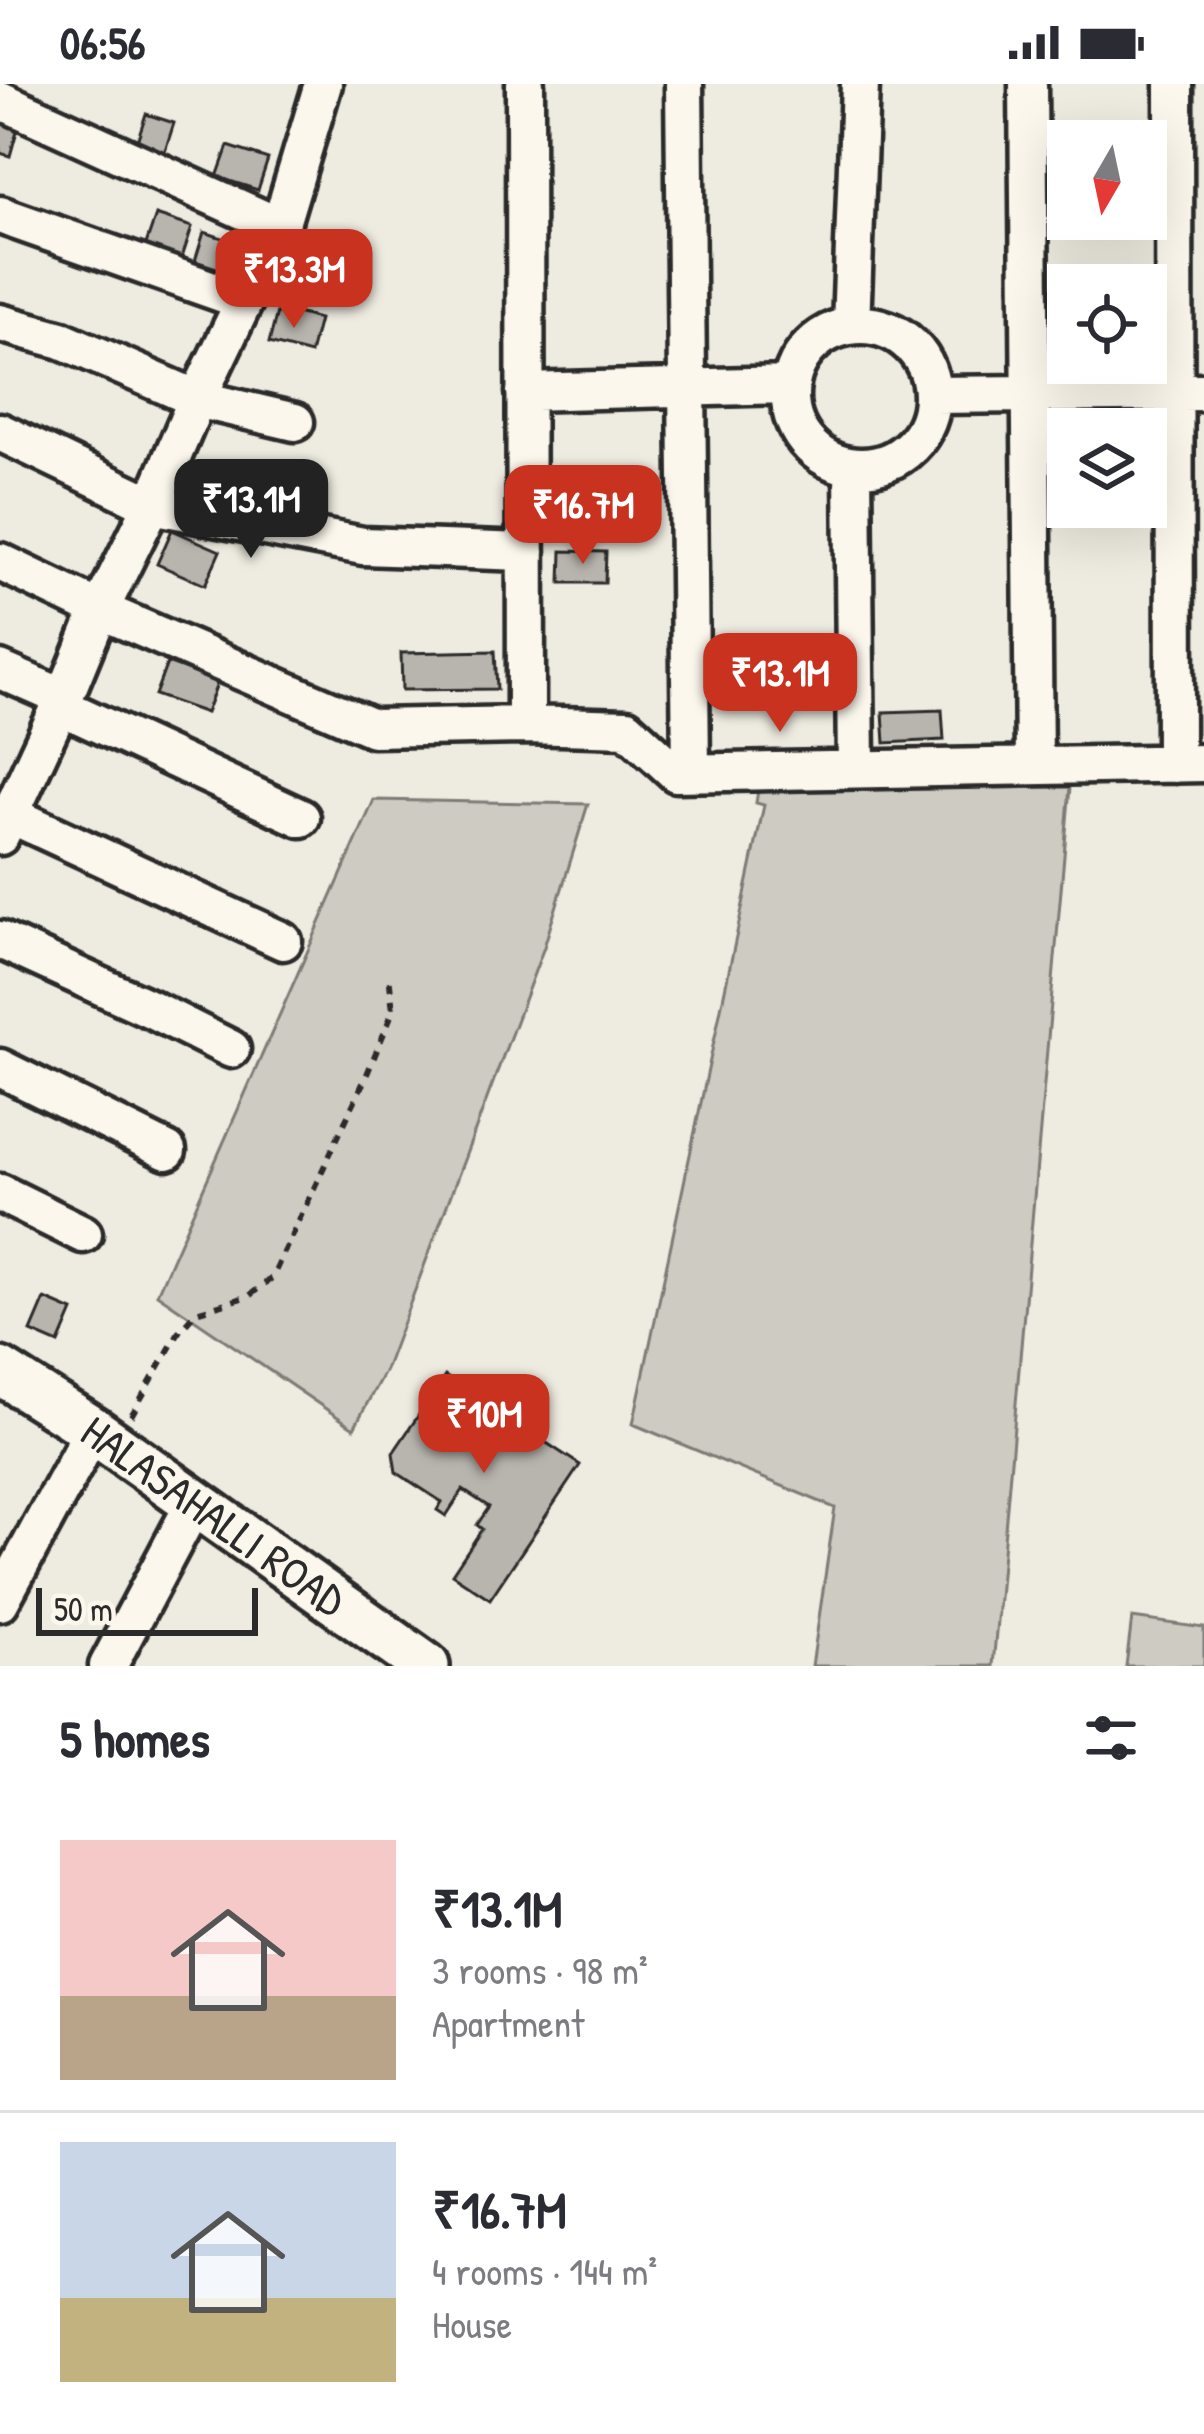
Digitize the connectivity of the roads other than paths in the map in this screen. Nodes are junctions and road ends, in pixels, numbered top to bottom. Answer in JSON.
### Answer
{"nodes":[{"id":1,"x":323,"y":84,"type":"edge"},
{"id":2,"x":524,"y":84,"type":"edge"},
{"id":3,"x":684,"y":84,"type":"edge"},
{"id":4,"x":860,"y":84,"type":"edge"},
{"id":5,"x":1028,"y":84,"type":"edge"},
{"id":6,"x":1174,"y":84,"type":"edge"},
{"id":7,"x":0,"y":100,"type":"edge"},
{"id":8,"x":0,"y":214,"type":"edge"},
{"id":9,"x":280,"y":226,"type":"junction"},
{"id":10,"x":244,"y":301,"type":"junction"},
{"id":11,"x":0,"y":323,"type":"edge"},
{"id":12,"x":851,"y":326,"type":"junction"},
{"id":13,"x":790,"y":385,"type":"junction"},
{"id":14,"x":687,"y":388,"type":"junction"},
{"id":15,"x":525,"y":392,"type":"junction"},
{"id":16,"x":1189,"y":392,"type":"edge"},
{"id":17,"x":1030,"y":394,"type":"junction"},
{"id":18,"x":933,"y":395,"type":"junction"},
{"id":19,"x":196,"y":399,"type":"junction"},
{"id":20,"x":295,"y":422,"type":"dead end"},
{"id":21,"x":0,"y":432,"type":"edge"},
{"id":22,"x":853,"y":467,"type":"junction"},
{"id":23,"x":152,"y":505,"type":"junction"},
{"id":24,"x":526,"y":552,"type":"junction"},
{"id":25,"x":0,"y":562,"type":"edge"},
{"id":26,"x":100,"y":610,"type":"junction"},
{"id":27,"x":0,"y":670,"type":"edge"},
{"id":28,"x":62,"y":702,"type":"junction"},
{"id":29,"x":526,"y":725,"type":"junction"},
{"id":30,"x":1189,"y":764,"type":"edge"},
{"id":31,"x":1034,"y":766,"type":"junction"},
{"id":32,"x":856,"y":769,"type":"junction"},
{"id":33,"x":692,"y":772,"type":"junction"},
{"id":34,"x":6,"y":815,"type":"edge"},
{"id":35,"x":302,"y":818,"type":"dead end"},
{"id":36,"x":0,"y":940,"type":"edge"},
{"id":37,"x":283,"y":941,"type":"dead end"},
{"id":38,"x":230,"y":1049,"type":"dead end"},
{"id":39,"x":0,"y":1068,"type":"edge"},
{"id":40,"x":167,"y":1150,"type":"dead end"},
{"id":41,"x":0,"y":1193,"type":"edge"},
{"id":42,"x":83,"y":1234,"type":"dead end"},
{"id":43,"x":0,"y":1371,"type":"edge"},
{"id":44,"x":103,"y":1437,"type":"junction"},
{"id":45,"x":195,"y":1502,"type":"junction"},
{"id":46,"x":0,"y":1602,"type":"edge"},
{"id":47,"x":108,"y":1666,"type":"edge"},
{"id":48,"x":426,"y":1666,"type":"edge"}],
"edges":[{"from":1,"to":9,"type":"street"},
{"from":2,"to":15,"type":"street"},
{"from":3,"to":14,"type":"street"},
{"from":4,"to":12,"type":"street"},
{"from":5,"to":17,"type":"street"},
{"from":6,"to":16,"type":"street"},
{"from":7,"to":9,"type":"street"},
{"from":8,"to":10,"type":"street"},
{"from":9,"to":10,"type":"street"},
{"from":10,"to":19,"type":"street"},
{"from":11,"to":19,"type":"street"},
{"from":12,"to":13,"type":"street"},
{"from":12,"to":18,"type":"street"},
{"from":13,"to":14,"type":"street"},
{"from":13,"to":22,"type":"street"},
{"from":14,"to":15,"type":"street"},
{"from":14,"to":33,"type":"street"},
{"from":15,"to":24,"type":"street"},
{"from":16,"to":17,"type":"street"},
{"from":16,"to":30,"type":"street"},
{"from":17,"to":18,"type":"street"},
{"from":17,"to":31,"type":"street"},
{"from":18,"to":22,"type":"street"},
{"from":19,"to":20,"type":"street"},
{"from":19,"to":23,"type":"street"},
{"from":21,"to":23,"type":"street"},
{"from":22,"to":32,"type":"street"},
{"from":23,"to":24,"type":"street"},
{"from":23,"to":26,"type":"street"},
{"from":24,"to":29,"type":"street"},
{"from":25,"to":26,"type":"street"},
{"from":26,"to":28,"type":"street"},
{"from":26,"to":29,"type":"street"},
{"from":27,"to":28,"type":"street"},
{"from":28,"to":34,"type":"street"},
{"from":28,"to":35,"type":"street"},
{"from":29,"to":33,"type":"street"},
{"from":30,"to":31,"type":"street"},
{"from":31,"to":32,"type":"street"},
{"from":32,"to":33,"type":"street"},
{"from":34,"to":37,"type":"street"},
{"from":36,"to":38,"type":"street"},
{"from":39,"to":40,"type":"street"},
{"from":41,"to":42,"type":"street"},
{"from":43,"to":44,"type":"main road","name":"HALASAHALLI ROAD"},
{"from":44,"to":45,"type":"main road","name":"HALASAHALLI ROAD"},
{"from":44,"to":46,"type":"street"},
{"from":45,"to":47,"type":"street"},
{"from":45,"to":48,"type":"main road","name":"HALASAHALLI ROAD"}]}
